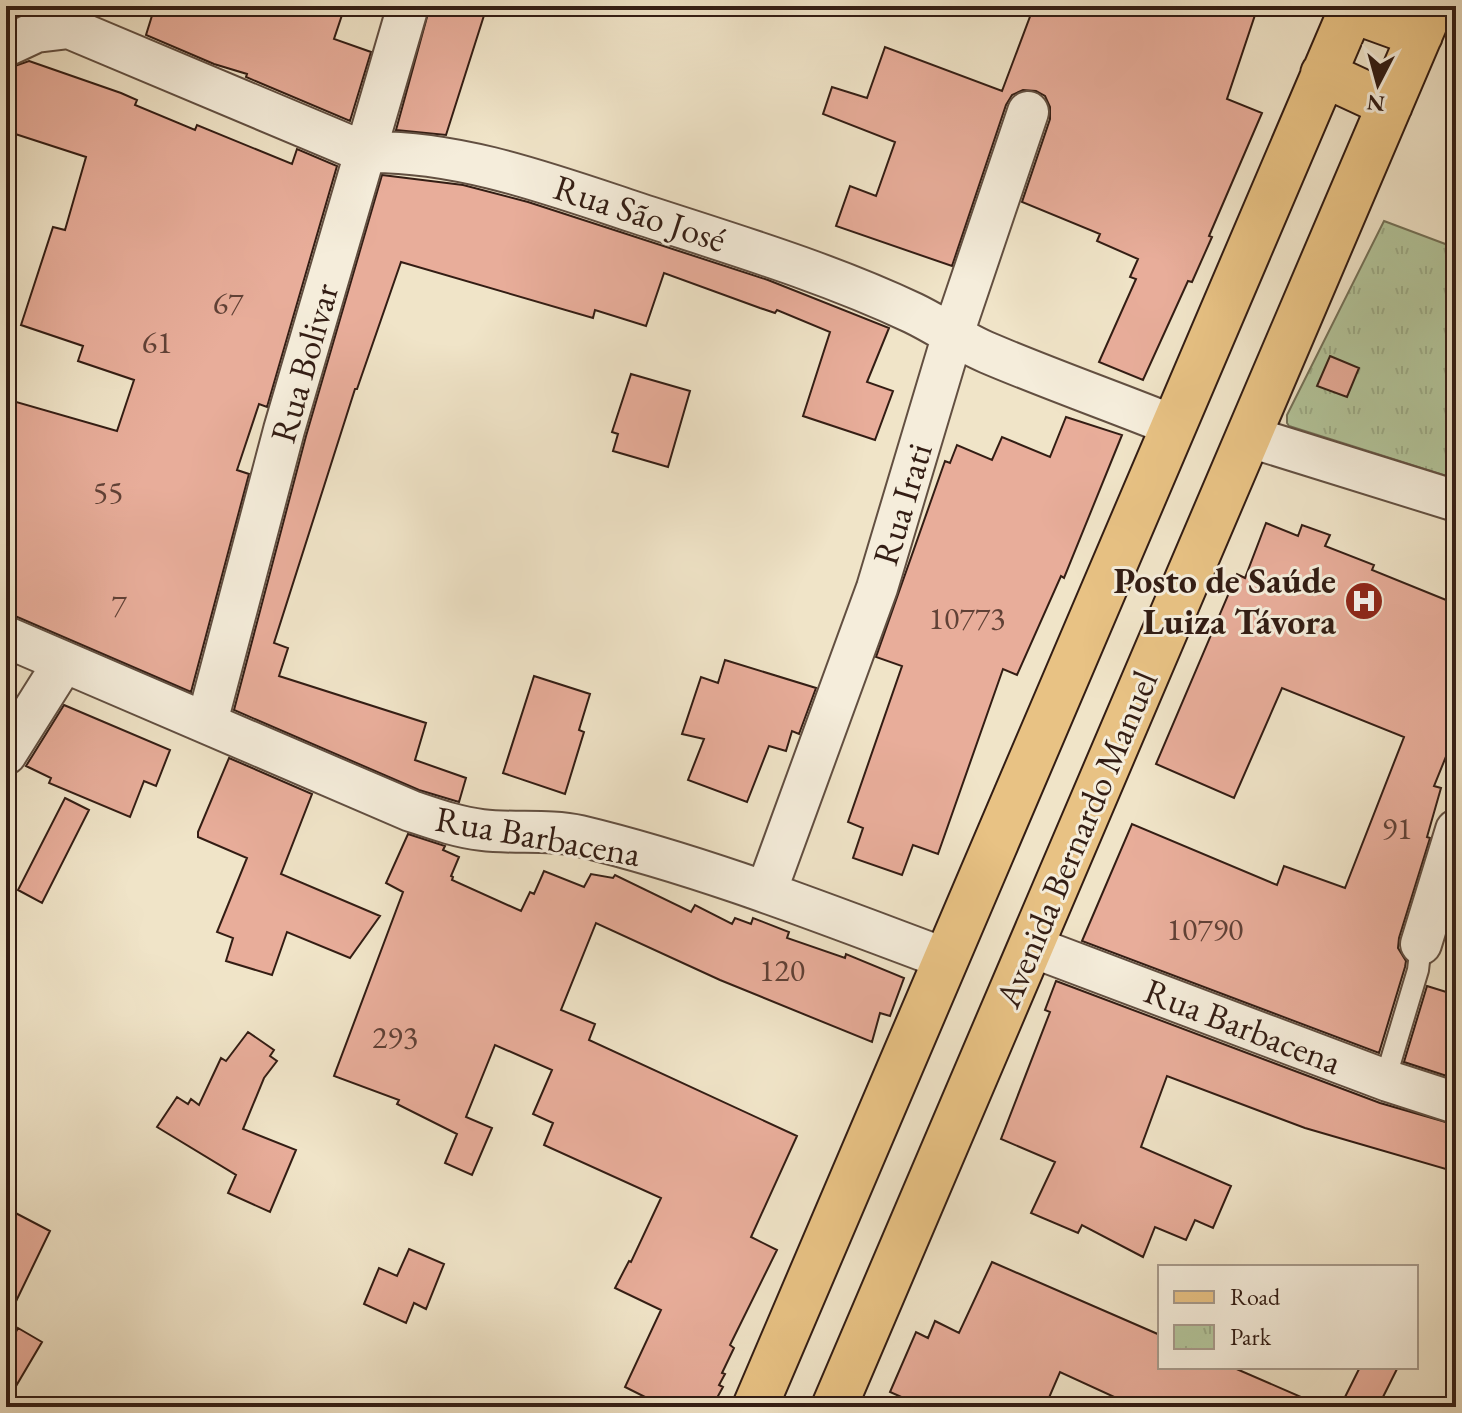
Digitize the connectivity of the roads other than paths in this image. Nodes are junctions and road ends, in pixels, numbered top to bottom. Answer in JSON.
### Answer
{"nodes":[{"id":1,"x":408,"y":6,"type":"edge"},
{"id":2,"x":1352,"y":8,"type":"edge"},
{"id":3,"x":1426,"y":20,"type":"edge"},
{"id":4,"x":6,"y":46,"type":"edge"},
{"id":5,"x":1323,"y":74,"type":"junction"},
{"id":6,"x":1390,"y":105,"type":"junction"},
{"id":7,"x":1028,"y":112,"type":"dead end"},
{"id":8,"x":364,"y":152,"type":"junction"},
{"id":9,"x":953,"y":334,"type":"junction"},
{"id":10,"x":1174,"y":426,"type":"junction"},
{"id":11,"x":1247,"y":436,"type":"junction"},
{"id":12,"x":1456,"y":501,"type":"edge"},
{"id":13,"x":6,"y":637,"type":"edge"},
{"id":14,"x":64,"y":662,"type":"junction"},
{"id":15,"x":207,"y":722,"type":"junction"},
{"id":16,"x":6,"y":754,"type":"edge"},
{"id":17,"x":1456,"y":830,"type":"edge"},
{"id":18,"x":766,"y":892,"type":"junction"},
{"id":19,"x":1421,"y":944,"type":"joint"},
{"id":20,"x":1030,"y":946,"type":"junction"},
{"id":21,"x":946,"y":959,"type":"junction"},
{"id":22,"x":1385,"y":1080,"type":"junction"},
{"id":23,"x":1456,"y":1103,"type":"edge"},
{"id":24,"x":755,"y":1407,"type":"edge"},
{"id":25,"x":834,"y":1407,"type":"edge"}],
"edges":[{"from":1,"to":8,"type":"street","name":"Rua Bolivar"},
{"from":2,"to":3,"type":"main road"},
{"from":2,"to":5,"type":"main road","name":"Avenida Bernardo Manuel"},
{"from":3,"to":6,"type":"main road","name":"Avenida Bernardo Manuel"},
{"from":4,"to":8,"type":"street","name":"Rua São José"},
{"from":5,"to":6,"type":"main road"},
{"from":5,"to":10,"type":"main road","name":"Avenida Bernardo Manuel"},
{"from":6,"to":11,"type":"main road","name":"Avenida Bernardo Manuel"},
{"from":7,"to":9,"type":"street","name":"Rua Irati"},
{"from":8,"to":9,"type":"street","name":"Rua São José"},
{"from":8,"to":15,"type":"street","name":"Rua Bolivar"},
{"from":9,"to":10,"type":"street","name":"Rua São José"},
{"from":9,"to":18,"type":"street","name":"Rua Irati"},
{"from":10,"to":21,"type":"main road","name":"Avenida Bernardo Manuel"},
{"from":11,"to":12,"type":"street"},
{"from":11,"to":20,"type":"main road","name":"Avenida Bernardo Manuel"},
{"from":13,"to":14,"type":"street","name":"Rua Barbacena"},
{"from":14,"to":15,"type":"street","name":"Rua Barbacena"},
{"from":14,"to":16,"type":"street"},
{"from":15,"to":18,"type":"street","name":"Rua Barbacena"},
{"from":17,"to":19,"type":"street"},
{"from":18,"to":21,"type":"street","name":"Rua Barbacena"},
{"from":19,"to":22,"type":"lane"},
{"from":20,"to":22,"type":"street","name":"Rua Barbacena"},
{"from":20,"to":25,"type":"main road","name":"Avenida Bernardo Manuel"},
{"from":21,"to":24,"type":"main road","name":"Avenida Bernardo Manuel"},
{"from":22,"to":23,"type":"street","name":"Rua Barbacena"}]}
